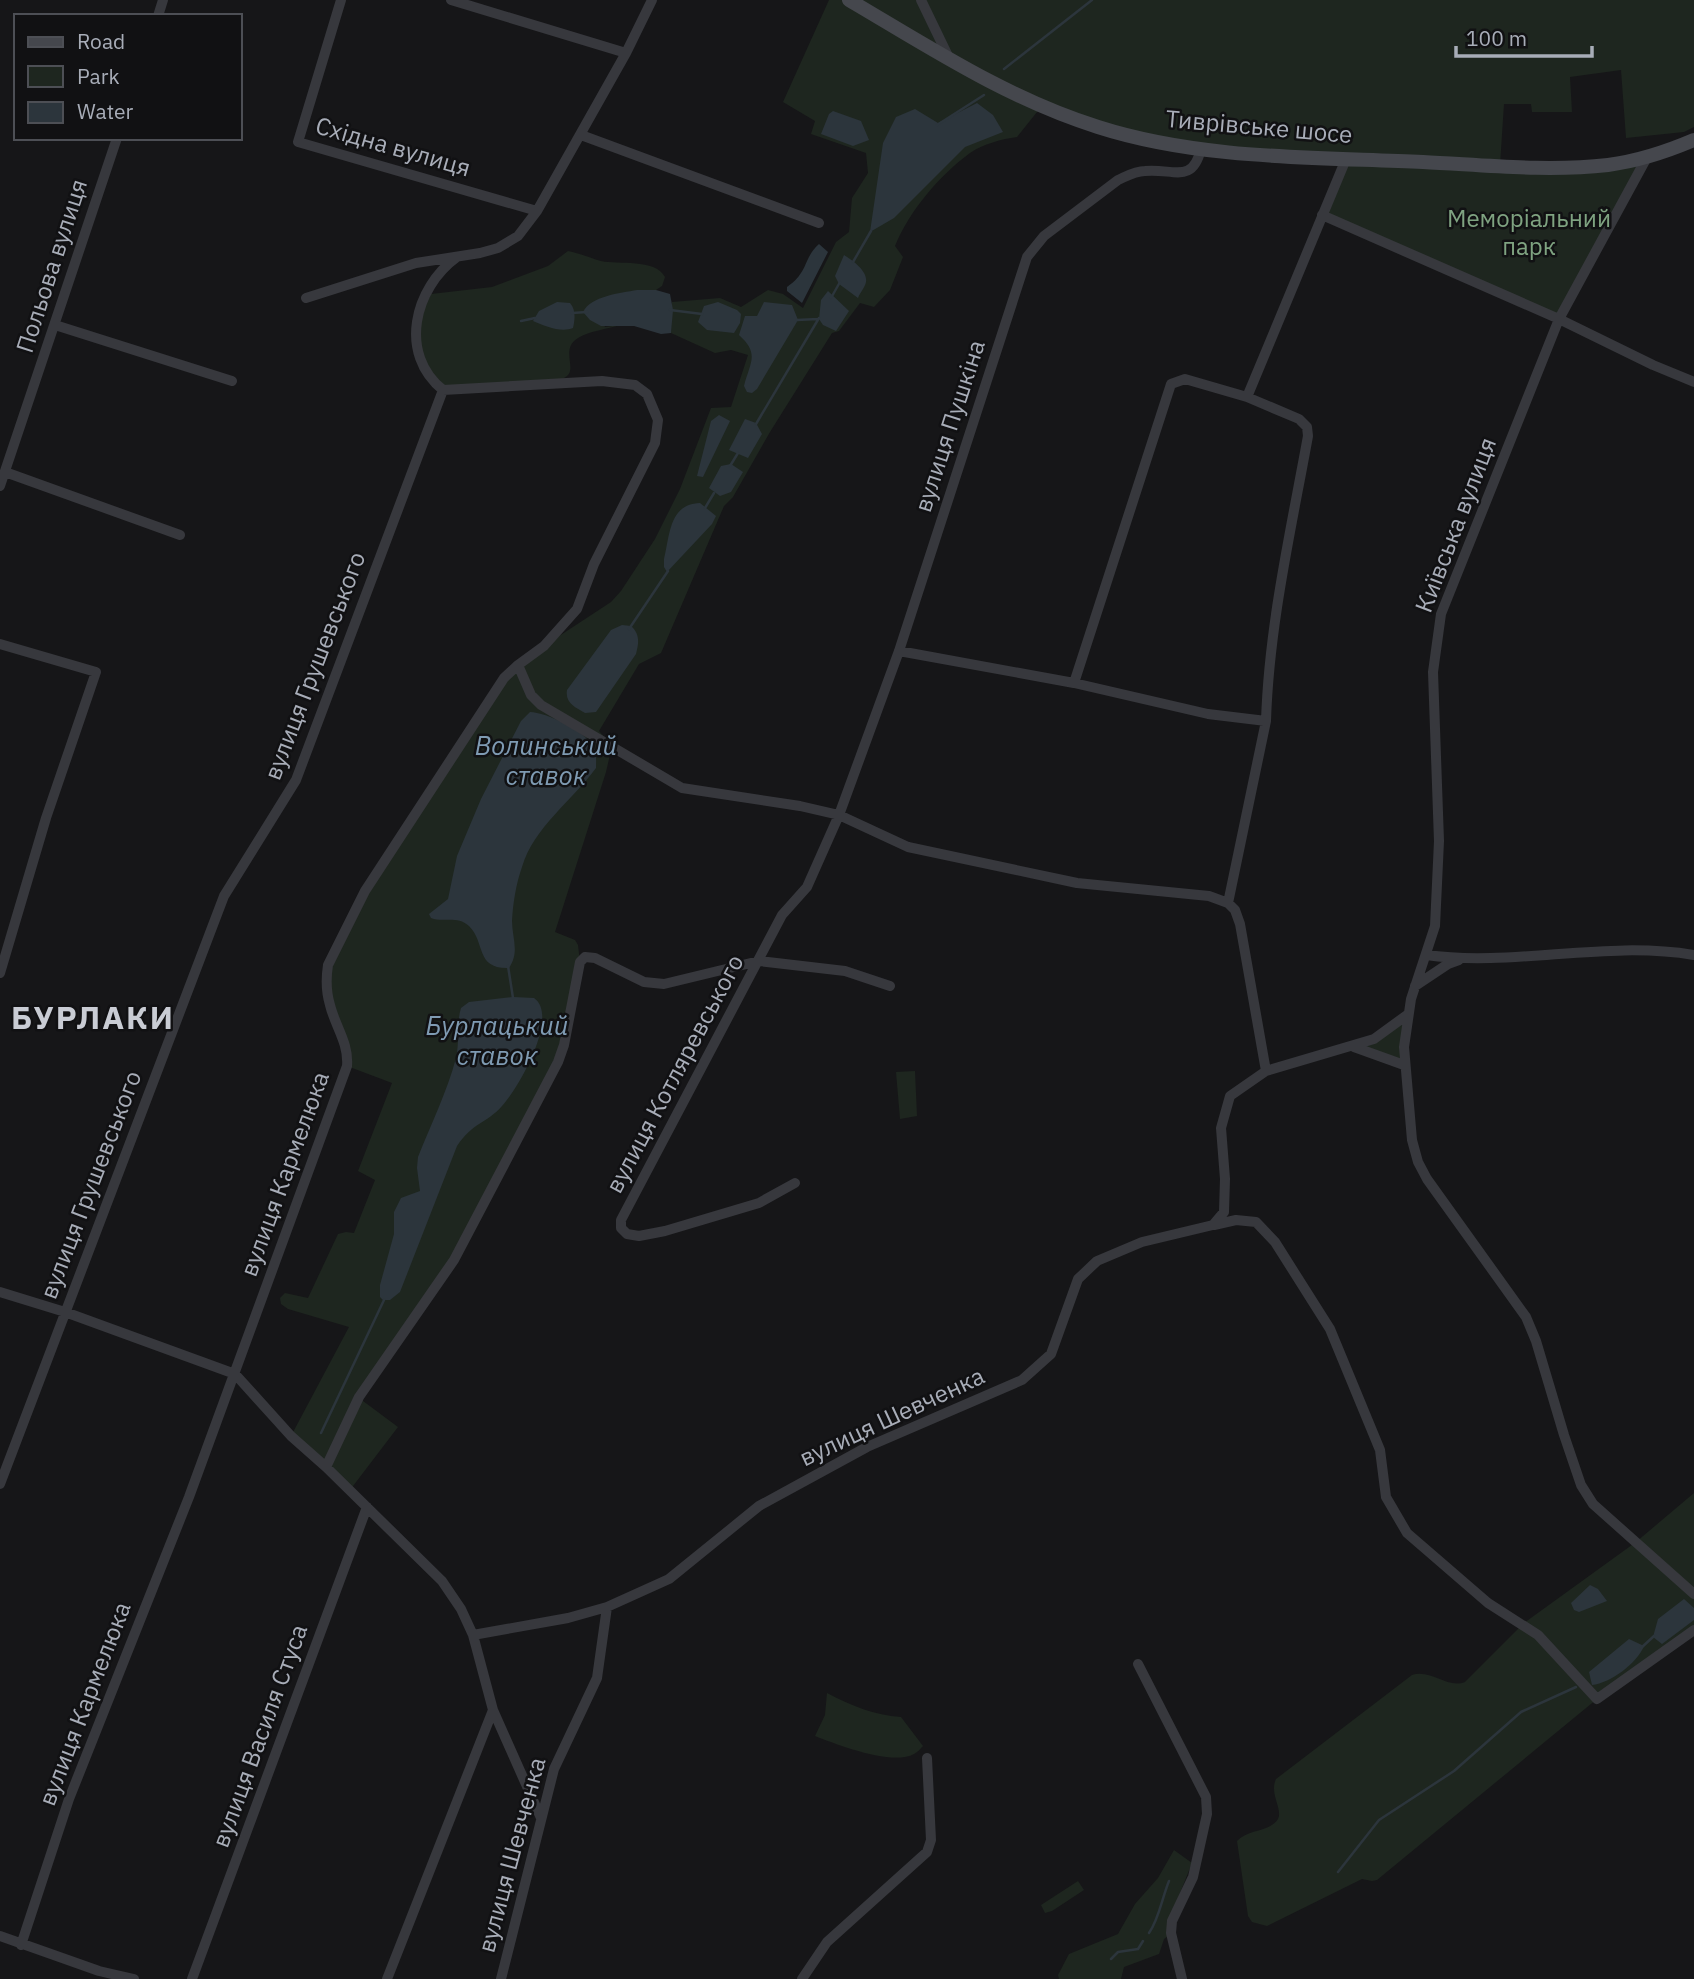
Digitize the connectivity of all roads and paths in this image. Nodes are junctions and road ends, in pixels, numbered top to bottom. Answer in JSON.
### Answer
{"nodes":[{"id":1,"x":341,"y":0,"type":"edge"},
{"id":2,"x":451,"y":0,"type":"edge"},
{"id":3,"x":652,"y":0,"type":"edge"},
{"id":4,"x":849,"y":0,"type":"edge"},
{"id":5,"x":921,"y":0,"type":"edge"},
{"id":6,"x":626,"y":53,"type":"junction"},
{"id":7,"x":949,"y":59,"type":"junction"},
{"id":8,"x":581,"y":135,"type":"junction"},
{"id":9,"x":116,"y":140,"type":"edge"},
{"id":10,"x":1694,"y":140,"type":"edge"},
{"id":11,"x":1201,"y":149,"type":"junction"},
{"id":12,"x":1346,"y":159,"type":"junction"},
{"id":13,"x":1646,"y":159,"type":"junction"},
{"id":14,"x":537,"y":211,"type":"junction"},
{"id":15,"x":1322,"y":215,"type":"junction"},
{"id":16,"x":819,"y":223,"type":"dead end"},
{"id":17,"x":457,"y":257,"type":"junction"},
{"id":18,"x":306,"y":298,"type":"dead end"},
{"id":19,"x":1559,"y":319,"type":"junction"},
{"id":20,"x":55,"y":325,"type":"junction"},
{"id":21,"x":232,"y":381,"type":"dead end"},
{"id":22,"x":1694,"y":382,"type":"edge"},
{"id":23,"x":443,"y":390,"type":"junction"},
{"id":24,"x":1247,"y":397,"type":"junction"},
{"id":25,"x":5,"y":472,"type":"junction"},
{"id":26,"x":0,"y":486,"type":"edge"},
{"id":27,"x":180,"y":535,"type":"dead end"},
{"id":28,"x":0,"y":644,"type":"edge"},
{"id":29,"x":899,"y":651,"type":"junction"},
{"id":30,"x":517,"y":665,"type":"junction"},
{"id":31,"x":1074,"y":683,"type":"junction"},
{"id":32,"x":1266,"y":721,"type":"junction"},
{"id":33,"x":839,"y":815,"type":"junction"},
{"id":34,"x":1228,"y":903,"type":"junction"},
{"id":35,"x":1426,"y":955,"type":"junction"},
{"id":36,"x":1694,"y":956,"type":"edge"},
{"id":37,"x":1459,"y":959,"type":"junction"},
{"id":38,"x":759,"y":961,"type":"junction"},
{"id":39,"x":0,"y":973,"type":"edge"},
{"id":40,"x":890,"y":986,"type":"dead end"},
{"id":41,"x":1415,"y":986,"type":"junction"},
{"id":42,"x":1407,"y":1015,"type":"junction"},
{"id":43,"x":1354,"y":1047,"type":"junction"},
{"id":44,"x":1404,"y":1065,"type":"junction"},
{"id":45,"x":1266,"y":1071,"type":"junction"},
{"id":46,"x":795,"y":1183,"type":"dead end"},
{"id":47,"x":1213,"y":1225,"type":"junction"},
{"id":48,"x":0,"y":1292,"type":"edge"},
{"id":49,"x":65,"y":1312,"type":"junction"},
{"id":50,"x":235,"y":1374,"type":"junction"},
{"id":51,"x":327,"y":1467,"type":"junction"},
{"id":52,"x":0,"y":1484,"type":"edge"},
{"id":53,"x":367,"y":1507,"type":"junction"},
{"id":54,"x":1694,"y":1594,"type":"edge"},
{"id":55,"x":607,"y":1607,"type":"junction"},
{"id":56,"x":1694,"y":1630,"type":"edge"},
{"id":57,"x":473,"y":1635,"type":"junction"},
{"id":58,"x":1138,"y":1664,"type":"dead end"},
{"id":59,"x":493,"y":1710,"type":"junction"},
{"id":60,"x":927,"y":1758,"type":"dead end"},
{"id":61,"x":541,"y":1819,"type":"junction"},
{"id":62,"x":0,"y":1936,"type":"edge"},
{"id":63,"x":21,"y":1945,"type":"junction"},
{"id":64,"x":134,"y":1979,"type":"edge"},
{"id":65,"x":192,"y":1979,"type":"edge"},
{"id":66,"x":387,"y":1979,"type":"edge"},
{"id":67,"x":501,"y":1979,"type":"edge"},
{"id":68,"x":802,"y":1979,"type":"edge"},
{"id":69,"x":1182,"y":1979,"type":"edge"}],
"edges":[{"from":1,"to":14,"type":"street","name":"Східна вулиця"},
{"from":2,"to":6,"type":"street"},
{"from":3,"to":6,"type":"street"},
{"from":4,"to":7,"type":"main road","name":"Тиврівське шосе"},
{"from":5,"to":7,"type":"street"},
{"from":6,"to":8,"type":"street"},
{"from":7,"to":11,"type":"main road","name":"Тиврівське шосе"},
{"from":8,"to":14,"type":"street"},
{"from":8,"to":16,"type":"street"},
{"from":9,"to":20,"type":"street","name":"Польова вулиця"},
{"from":10,"to":13,"type":"main road","name":"Тиврівське шосе"},
{"from":11,"to":12,"type":"main road","name":"Тиврівське шосе"},
{"from":11,"to":29,"type":"street","name":"вулиця Пушкіна"},
{"from":12,"to":13,"type":"main road","name":"Тиврівське шосе"},
{"from":12,"to":15,"type":"street"},
{"from":13,"to":19,"type":"street","name":"Київська вулиця"},
{"from":14,"to":17,"type":"street"},
{"from":15,"to":19,"type":"street"},
{"from":15,"to":24,"type":"street"},
{"from":17,"to":18,"type":"street"},
{"from":17,"to":23,"type":"street"},
{"from":19,"to":22,"type":"street"},
{"from":19,"to":35,"type":"street","name":"Київська вулиця"},
{"from":20,"to":21,"type":"street"},
{"from":20,"to":25,"type":"street","name":"Польова вулиця"},
{"from":23,"to":30,"type":"street","name":"вулиця Кармелюка"},
{"from":23,"to":49,"type":"street","name":"вулиця Грушевського"},
{"from":24,"to":31,"type":"street"},
{"from":24,"to":32,"type":"street"},
{"from":25,"to":26,"type":"street","name":"Польова вулиця"},
{"from":25,"to":27,"type":"street"},
{"from":28,"to":39,"type":"street"},
{"from":29,"to":31,"type":"street"},
{"from":29,"to":33,"type":"street","name":"вулиця Пушкіна"},
{"from":30,"to":33,"type":"street"},
{"from":30,"to":50,"type":"street","name":"вулиця Кармелюка"},
{"from":31,"to":32,"type":"street"},
{"from":32,"to":34,"type":"street"},
{"from":33,"to":34,"type":"street"},
{"from":33,"to":38,"type":"street","name":"вулиця Котляревського"},
{"from":34,"to":45,"type":"street"},
{"from":35,"to":37,"type":"street"},
{"from":35,"to":41,"type":"street","name":"Київська вулиця"},
{"from":36,"to":37,"type":"street"},
{"from":37,"to":41,"type":"street"},
{"from":38,"to":40,"type":"street"},
{"from":38,"to":46,"type":"street","name":"вулиця Котляревського"},
{"from":38,"to":51,"type":"street"},
{"from":41,"to":42,"type":"street","name":"Київська вулиця"},
{"from":42,"to":43,"type":"street"},
{"from":42,"to":44,"type":"street","name":"Київська вулиця"},
{"from":43,"to":44,"type":"street"},
{"from":43,"to":45,"type":"street"},
{"from":44,"to":54,"type":"street","name":"Київська вулиця"},
{"from":45,"to":47,"type":"street"},
{"from":47,"to":55,"type":"street","name":"вулиця Шевченка"},
{"from":47,"to":56,"type":"street","name":"вулиця Шевченка"},
{"from":48,"to":49,"type":"street"},
{"from":49,"to":50,"type":"street"},
{"from":49,"to":52,"type":"street","name":"вулиця Грушевського"},
{"from":50,"to":51,"type":"street"},
{"from":50,"to":63,"type":"street","name":"вулиця Кармелюка"},
{"from":51,"to":53,"type":"street"},
{"from":53,"to":57,"type":"street"},
{"from":53,"to":65,"type":"street","name":"вулиця Василя Стуса"},
{"from":55,"to":57,"type":"street"},
{"from":55,"to":61,"type":"street","name":"вулиця Шевченка"},
{"from":57,"to":59,"type":"street"},
{"from":58,"to":69,"type":"street"},
{"from":59,"to":61,"type":"street"},
{"from":59,"to":66,"type":"street"},
{"from":60,"to":68,"type":"street"},
{"from":61,"to":67,"type":"street","name":"вулиця Шевченка"},
{"from":62,"to":63,"type":"street"},
{"from":63,"to":64,"type":"street"}]}
